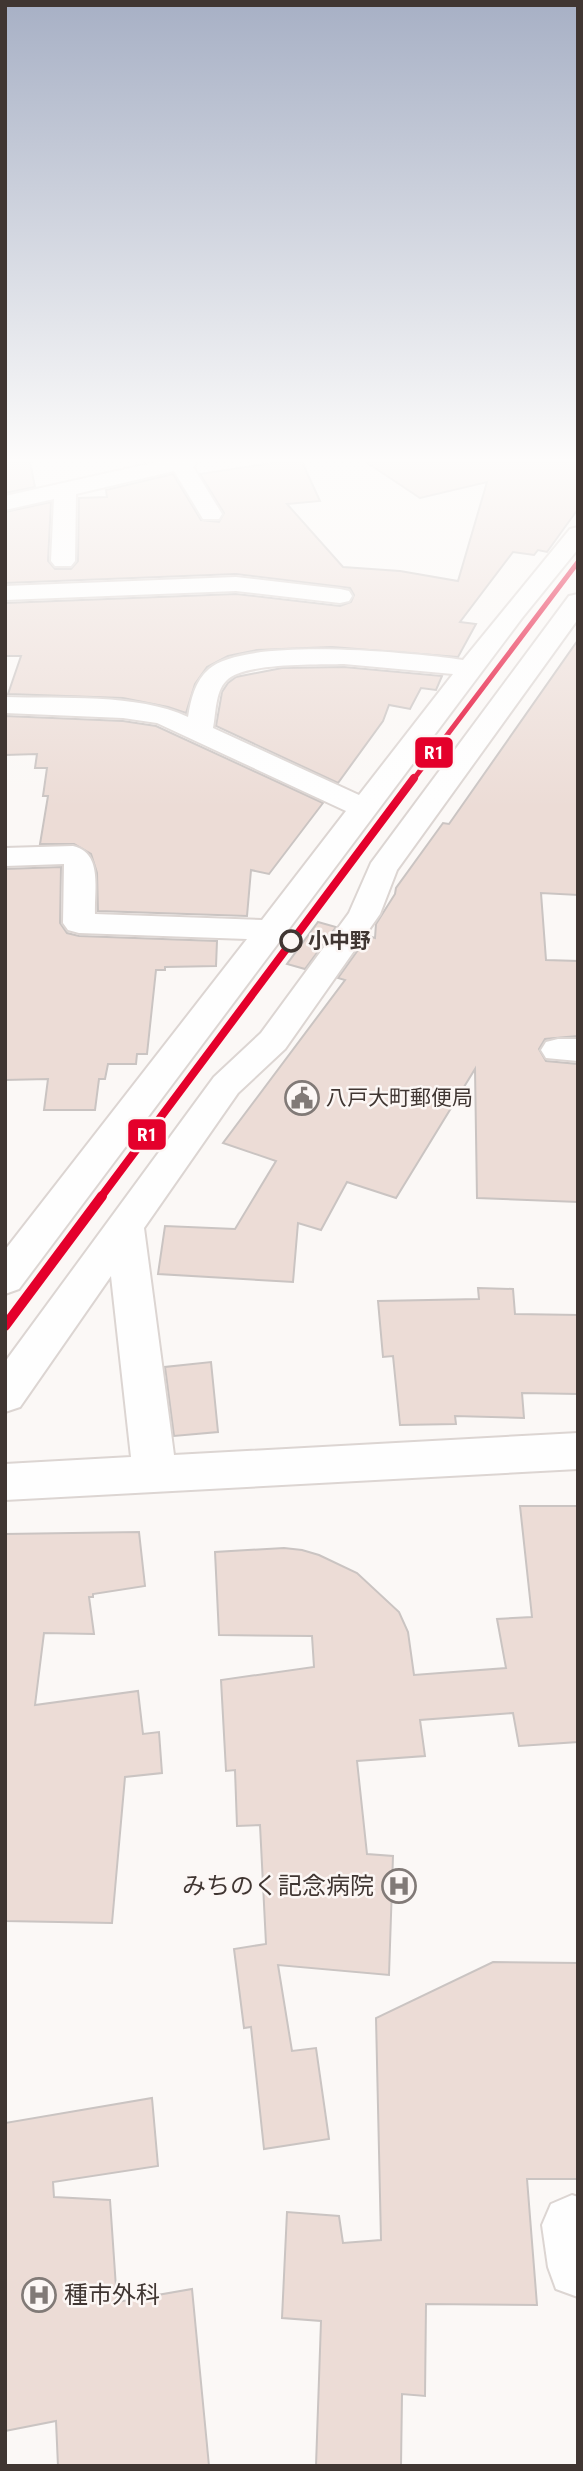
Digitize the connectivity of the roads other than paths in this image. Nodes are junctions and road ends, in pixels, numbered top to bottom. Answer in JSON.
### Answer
{"nodes":[{"id":1,"x":543,"y":577,"type":"edge"},
{"id":2,"x":5,"y":593,"type":"edge"},
{"id":3,"x":340,"y":596,"type":"dead end"},
{"id":4,"x":578,"y":601,"type":"edge"},
{"id":5,"x":470,"y":669,"type":"junction"},
{"id":6,"x":5,"y":705,"type":"edge"},
{"id":7,"x":199,"y":730,"type":"junction"},
{"id":8,"x":364,"y":808,"type":"junction"},
{"id":9,"x":5,"y":857,"type":"edge"},
{"id":10,"x":271,"y":930,"type":"junction"},
{"id":11,"x":125,"y":1226,"type":"junction"},
{"id":12,"x":5,"y":1279,"type":"edge"},
{"id":13,"x":5,"y":1395,"type":"edge"},
{"id":14,"x":578,"y":1451,"type":"edge"},
{"id":15,"x":155,"y":1474,"type":"junction"},
{"id":16,"x":5,"y":1482,"type":"edge"}],
"edges":[{"from":1,"to":5,"type":"street"},
{"from":2,"to":3,"type":"street"},
{"from":4,"to":11,"type":"street"},
{"from":5,"to":7,"type":"street"},
{"from":5,"to":8,"type":"street"},
{"from":6,"to":7,"type":"street"},
{"from":7,"to":8,"type":"street"},
{"from":8,"to":10,"type":"street"},
{"from":9,"to":10,"type":"street"},
{"from":10,"to":12,"type":"street"},
{"from":11,"to":13,"type":"street"},
{"from":11,"to":15,"type":"street"},
{"from":14,"to":15,"type":"street"},
{"from":15,"to":16,"type":"street"}]}
